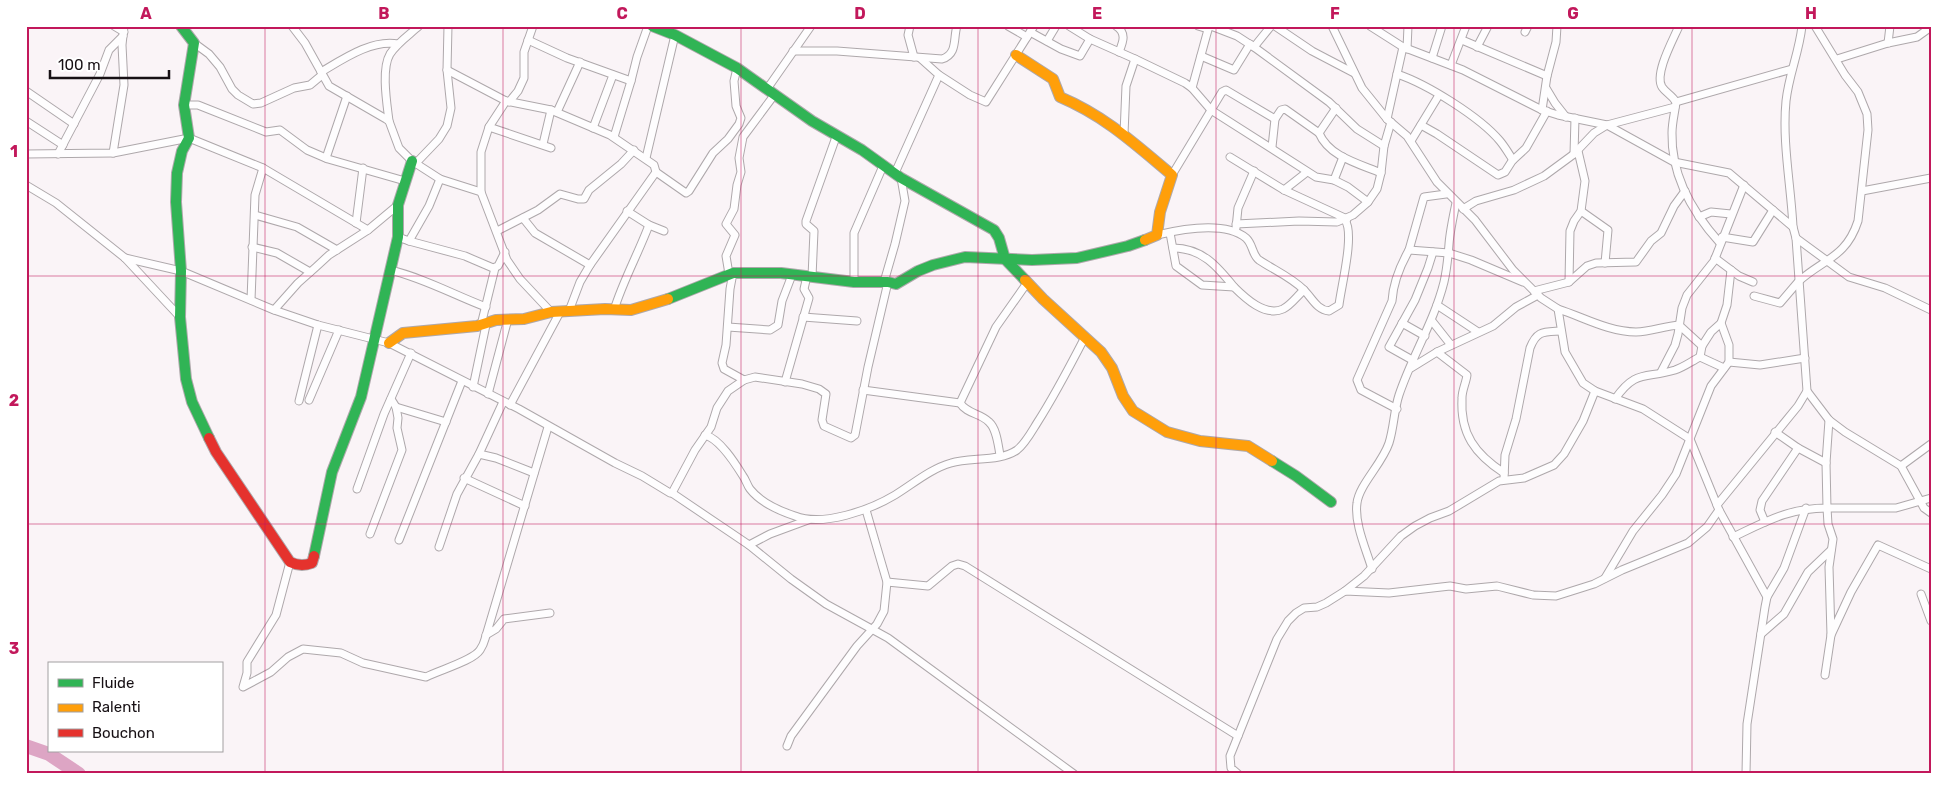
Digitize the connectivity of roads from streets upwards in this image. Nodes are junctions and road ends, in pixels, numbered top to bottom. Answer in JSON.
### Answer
{"nodes":[{"id":1,"x":114,"y":26,"type":"edge"},
{"id":2,"x":181,"y":26,"type":"edge"},
{"id":3,"x":292,"y":26,"type":"edge"},
{"id":4,"x":419,"y":26,"type":"edge"},
{"id":5,"x":448,"y":26,"type":"edge"},
{"id":6,"x":533,"y":26,"type":"edge"},
{"id":7,"x":648,"y":26,"type":"edge"},
{"id":8,"x":652,"y":26,"type":"edge"},
{"id":9,"x":811,"y":26,"type":"edge"},
{"id":10,"x":910,"y":26,"type":"edge"},
{"id":11,"x":958,"y":26,"type":"edge"},
{"id":12,"x":1008,"y":26,"type":"edge"},
{"id":13,"x":1056,"y":26,"type":"edge"},
{"id":14,"x":1069,"y":26,"type":"edge"},
{"id":15,"x":1116,"y":26,"type":"edge"},
{"id":16,"x":1198,"y":26,"type":"edge"},
{"id":17,"x":1332,"y":26,"type":"edge"},
{"id":18,"x":1370,"y":26,"type":"edge"},
{"id":19,"x":1408,"y":26,"type":"edge"},
{"id":20,"x":1442,"y":26,"type":"edge"},
{"id":21,"x":1466,"y":26,"type":"edge"},
{"id":22,"x":1488,"y":26,"type":"edge"},
{"id":23,"x":1557,"y":26,"type":"edge"},
{"id":24,"x":1679,"y":26,"type":"edge"},
{"id":25,"x":1802,"y":26,"type":"edge"},
{"id":26,"x":1815,"y":26,"type":"edge"},
{"id":27,"x":1890,"y":26,"type":"edge"},
{"id":28,"x":1931,"y":26,"type":"edge"},
{"id":29,"x":1210,"y":27,"type":"edge"},
{"id":30,"x":1276,"y":27,"type":"edge"},
{"id":31,"x":124,"y":31,"type":"edge"},
{"id":32,"x":1030,"y":32,"type":"edge"},
{"id":33,"x":675,"y":35,"type":"junction"},
{"id":34,"x":1090,"y":39,"type":"junction"},
{"id":35,"x":528,"y":40,"type":"junction"},
{"id":36,"x":1462,"y":40,"type":"junction"},
{"id":37,"x":1047,"y":41,"type":"junction"},
{"id":38,"x":194,"y":43,"type":"junction"},
{"id":39,"x":1888,"y":43,"type":"junction"},
{"id":40,"x":398,"y":44,"type":"junction"},
{"id":41,"x":1252,"y":46,"type":"junction"},
{"id":42,"x":1478,"y":46,"type":"junction"},
{"id":43,"x":1405,"y":48,"type":"junction"},
{"id":44,"x":793,"y":51,"type":"junction"},
{"id":45,"x":1119,"y":52,"type":"junction"},
{"id":46,"x":1016,"y":55,"type":"junction"},
{"id":47,"x":1201,"y":56,"type":"junction"},
{"id":48,"x":917,"y":57,"type":"junction"},
{"id":49,"x":1432,"y":58,"type":"junction"},
{"id":50,"x":1135,"y":59,"type":"junction"},
{"id":51,"x":1837,"y":59,"type":"junction"},
{"id":52,"x":580,"y":62,"type":"junction"},
{"id":53,"x":1450,"y":65,"type":"junction"},
{"id":54,"x":737,"y":68,"type":"junction"},
{"id":55,"x":1792,"y":69,"type":"junction"},
{"id":56,"x":447,"y":70,"type":"junction"},
{"id":57,"x":321,"y":74,"type":"junction"},
{"id":58,"x":1355,"y":74,"type":"junction"},
{"id":59,"x":1397,"y":74,"type":"junction"},
{"id":60,"x":613,"y":75,"type":"junction"},
{"id":61,"x":939,"y":75,"type":"junction"},
{"id":62,"x":1547,"y":76,"type":"junction"},
{"id":63,"x":631,"y":81,"type":"junction"},
{"id":64,"x":1192,"y":88,"type":"junction"},
{"id":65,"x":1546,"y":88,"type":"junction"},
{"id":66,"x":26,"y":91,"type":"edge"},
{"id":67,"x":771,"y":92,"type":"junction"},
{"id":68,"x":1439,"y":95,"type":"junction"},
{"id":69,"x":347,"y":96,"type":"junction"},
{"id":70,"x":508,"y":101,"type":"junction"},
{"id":71,"x":184,"y":104,"type":"junction"},
{"id":72,"x":1676,"y":104,"type":"junction"},
{"id":73,"x":1336,"y":108,"type":"junction"},
{"id":74,"x":1211,"y":110,"type":"junction"},
{"id":75,"x":554,"y":111,"type":"junction"},
{"id":76,"x":1544,"y":111,"type":"junction"},
{"id":77,"x":1566,"y":117,"type":"junction"},
{"id":78,"x":1575,"y":118,"type":"junction"},
{"id":79,"x":1275,"y":119,"type":"junction"},
{"id":80,"x":26,"y":121,"type":"edge"},
{"id":81,"x":389,"y":121,"type":"junction"},
{"id":82,"x":1389,"y":121,"type":"junction"},
{"id":83,"x":74,"y":124,"type":"junction"},
{"id":84,"x":1421,"y":125,"type":"junction"},
{"id":85,"x":1607,"y":125,"type":"junction"},
{"id":86,"x":489,"y":127,"type":"junction"},
{"id":87,"x":593,"y":128,"type":"junction"},
{"id":88,"x":1320,"y":133,"type":"junction"},
{"id":89,"x":1124,"y":134,"type":"junction"},
{"id":90,"x":836,"y":136,"type":"junction"},
{"id":91,"x":614,"y":137,"type":"junction"},
{"id":92,"x":189,"y":138,"type":"junction"},
{"id":93,"x":1411,"y":141,"type":"junction"},
{"id":94,"x":543,"y":144,"type":"junction"},
{"id":95,"x":63,"y":145,"type":"junction"},
{"id":96,"x":1384,"y":146,"type":"junction"},
{"id":97,"x":1272,"y":147,"type":"junction"},
{"id":98,"x":551,"y":148,"type":"dead end"},
{"id":99,"x":634,"y":150,"type":"junction"},
{"id":100,"x":1576,"y":152,"type":"junction"},
{"id":101,"x":113,"y":153,"type":"junction"},
{"id":102,"x":26,"y":154,"type":"edge"},
{"id":103,"x":58,"y":154,"type":"junction"},
{"id":104,"x":1230,"y":157,"type":"dead end"},
{"id":105,"x":1343,"y":157,"type":"junction"},
{"id":106,"x":326,"y":158,"type":"junction"},
{"id":107,"x":646,"y":158,"type":"junction"},
{"id":108,"x":1514,"y":160,"type":"junction"},
{"id":109,"x":414,"y":161,"type":"junction"},
{"id":110,"x":1674,"y":162,"type":"junction"},
{"id":111,"x":883,"y":166,"type":"junction"},
{"id":112,"x":263,"y":168,"type":"junction"},
{"id":113,"x":363,"y":168,"type":"junction"},
{"id":114,"x":1254,"y":171,"type":"junction"},
{"id":115,"x":656,"y":172,"type":"junction"},
{"id":116,"x":1307,"y":172,"type":"junction"},
{"id":117,"x":1382,"y":173,"type":"junction"},
{"id":118,"x":898,"y":175,"type":"junction"},
{"id":119,"x":1172,"y":175,"type":"junction"},
{"id":120,"x":440,"y":178,"type":"junction"},
{"id":121,"x":1931,"y":178,"type":"edge"},
{"id":122,"x":1334,"y":180,"type":"junction"},
{"id":123,"x":405,"y":181,"type":"junction"},
{"id":124,"x":26,"y":185,"type":"edge"},
{"id":125,"x":1744,"y":185,"type":"junction"},
{"id":126,"x":1284,"y":190,"type":"junction"},
{"id":127,"x":1685,"y":191,"type":"junction"},
{"id":128,"x":1862,"y":191,"type":"junction"},
{"id":129,"x":481,"y":192,"type":"junction"},
{"id":130,"x":1446,"y":194,"type":"junction"},
{"id":131,"x":1368,"y":202,"type":"junction"},
{"id":132,"x":1456,"y":203,"type":"junction"},
{"id":133,"x":398,"y":204,"type":"junction"},
{"id":134,"x":1463,"y":209,"type":"junction"},
{"id":135,"x":1773,"y":210,"type":"junction"},
{"id":136,"x":627,"y":211,"type":"junction"},
{"id":137,"x":1581,"y":211,"type":"junction"},
{"id":138,"x":1732,"y":214,"type":"junction"},
{"id":139,"x":254,"y":215,"type":"junction"},
{"id":140,"x":1700,"y":217,"type":"junction"},
{"id":141,"x":524,"y":218,"type":"junction"},
{"id":142,"x":1346,"y":219,"type":"junction"},
{"id":143,"x":356,"y":223,"type":"junction"},
{"id":144,"x":649,"y":225,"type":"junction"},
{"id":145,"x":1792,"y":227,"type":"junction"},
{"id":146,"x":1236,"y":228,"type":"junction"},
{"id":147,"x":368,"y":230,"type":"junction"},
{"id":148,"x":497,"y":231,"type":"junction"},
{"id":149,"x":664,"y":231,"type":"dead end"},
{"id":150,"x":1170,"y":233,"type":"junction"},
{"id":151,"x":1157,"y":235,"type":"junction"},
{"id":152,"x":398,"y":237,"type":"junction"},
{"id":153,"x":1796,"y":238,"type":"junction"},
{"id":154,"x":1721,"y":240,"type":"junction"},
{"id":155,"x":409,"y":241,"type":"junction"},
{"id":156,"x":252,"y":247,"type":"junction"},
{"id":157,"x":1173,"y":248,"type":"junction"},
{"id":158,"x":338,"y":250,"type":"junction"},
{"id":159,"x":1409,"y":250,"type":"junction"},
{"id":160,"x":505,"y":252,"type":"junction"},
{"id":161,"x":1433,"y":252,"type":"junction"},
{"id":162,"x":1449,"y":253,"type":"junction"},
{"id":163,"x":125,"y":258,"type":"junction"},
{"id":164,"x":1715,"y":258,"type":"junction"},
{"id":165,"x":1005,"y":259,"type":"junction"},
{"id":166,"x":1827,"y":262,"type":"junction"},
{"id":167,"x":1605,"y":263,"type":"junction"},
{"id":168,"x":590,"y":265,"type":"junction"},
{"id":169,"x":496,"y":268,"type":"junction"},
{"id":170,"x":390,"y":270,"type":"junction"},
{"id":171,"x":1731,"y":270,"type":"junction"},
{"id":172,"x":181,"y":271,"type":"junction"},
{"id":173,"x":310,"y":272,"type":"junction"},
{"id":174,"x":731,"y":274,"type":"junction"},
{"id":175,"x":792,"y":274,"type":"junction"},
{"id":176,"x":809,"y":276,"type":"junction"},
{"id":177,"x":854,"y":282,"type":"junction"},
{"id":178,"x":886,"y":282,"type":"junction"},
{"id":179,"x":1569,"y":282,"type":"junction"},
{"id":180,"x":1753,"y":282,"type":"dead end"},
{"id":181,"x":1799,"y":282,"type":"junction"},
{"id":182,"x":1027,"y":283,"type":"junction"},
{"id":183,"x":1526,"y":284,"type":"junction"},
{"id":184,"x":1234,"y":287,"type":"junction"},
{"id":185,"x":1304,"y":290,"type":"junction"},
{"id":186,"x":1536,"y":293,"type":"junction"},
{"id":187,"x":1754,"y":296,"type":"dead end"},
{"id":188,"x":250,"y":300,"type":"junction"},
{"id":189,"x":1437,"y":305,"type":"junction"},
{"id":190,"x":486,"y":307,"type":"junction"},
{"id":191,"x":1558,"y":309,"type":"junction"},
{"id":192,"x":274,"y":310,"type":"junction"},
{"id":193,"x":614,"y":310,"type":"junction"},
{"id":194,"x":1931,"y":310,"type":"edge"},
{"id":195,"x":560,"y":312,"type":"junction"},
{"id":196,"x":180,"y":317,"type":"junction"},
{"id":197,"x":803,"y":317,"type":"junction"},
{"id":198,"x":508,"y":318,"type":"junction"},
{"id":199,"x":1432,"y":321,"type":"junction"},
{"id":200,"x":857,"y":322,"type":"dead end"},
{"id":201,"x":1402,"y":323,"type":"junction"},
{"id":202,"x":1721,"y":323,"type":"junction"},
{"id":203,"x":318,"y":325,"type":"junction"},
{"id":204,"x":484,"y":325,"type":"junction"},
{"id":205,"x":1679,"y":325,"type":"junction"},
{"id":206,"x":728,"y":327,"type":"junction"},
{"id":207,"x":339,"y":330,"type":"junction"},
{"id":208,"x":1561,"y":331,"type":"junction"},
{"id":209,"x":1478,"y":332,"type":"junction"},
{"id":210,"x":1425,"y":336,"type":"junction"},
{"id":211,"x":1085,"y":337,"type":"junction"},
{"id":212,"x":375,"y":338,"type":"junction"},
{"id":213,"x":389,"y":343,"type":"junction"},
{"id":214,"x":1451,"y":345,"type":"junction"},
{"id":215,"x":1702,"y":346,"type":"junction"},
{"id":216,"x":1437,"y":352,"type":"junction"},
{"id":217,"x":411,"y":353,"type":"junction"},
{"id":218,"x":1700,"y":357,"type":"junction"},
{"id":219,"x":1805,"y":358,"type":"junction"},
{"id":220,"x":1412,"y":364,"type":"junction"},
{"id":221,"x":1726,"y":365,"type":"junction"},
{"id":222,"x":1661,"y":372,"type":"junction"},
{"id":223,"x":744,"y":380,"type":"junction"},
{"id":224,"x":462,"y":381,"type":"junction"},
{"id":225,"x":786,"y":382,"type":"junction"},
{"id":226,"x":473,"y":387,"type":"junction"},
{"id":227,"x":863,"y":390,"type":"junction"},
{"id":228,"x":1595,"y":391,"type":"junction"},
{"id":229,"x":1808,"y":391,"type":"junction"},
{"id":230,"x":488,"y":394,"type":"junction"},
{"id":231,"x":391,"y":399,"type":"junction"},
{"id":232,"x":1615,"y":399,"type":"junction"},
{"id":233,"x":309,"y":400,"type":"dead end"},
{"id":234,"x":299,"y":401,"type":"dead end"},
{"id":235,"x":503,"y":402,"type":"junction"},
{"id":236,"x":960,"y":402,"type":"junction"},
{"id":237,"x":510,"y":405,"type":"junction"},
{"id":238,"x":396,"y":407,"type":"junction"},
{"id":239,"x":1397,"y":409,"type":"junction"},
{"id":240,"x":1829,"y":420,"type":"junction"},
{"id":241,"x":446,"y":422,"type":"junction"},
{"id":242,"x":548,"y":427,"type":"junction"},
{"id":243,"x":1775,"y":432,"type":"junction"},
{"id":244,"x":705,"y":435,"type":"junction"},
{"id":245,"x":1690,"y":439,"type":"junction"},
{"id":246,"x":1931,"y":444,"type":"edge"},
{"id":247,"x":1798,"y":448,"type":"junction"},
{"id":248,"x":479,"y":454,"type":"junction"},
{"id":249,"x":1000,"y":455,"type":"junction"},
{"id":250,"x":1826,"y":463,"type":"junction"},
{"id":251,"x":1901,"y":466,"type":"junction"},
{"id":252,"x":534,"y":473,"type":"junction"},
{"id":253,"x":1504,"y":476,"type":"junction"},
{"id":254,"x":464,"y":478,"type":"junction"},
{"id":255,"x":357,"y":489,"type":"dead end"},
{"id":256,"x":672,"y":493,"type":"junction"},
{"id":257,"x":1931,"y":498,"type":"edge"},
{"id":258,"x":1920,"y":500,"type":"junction"},
{"id":259,"x":1331,"y":502,"type":"dead end"},
{"id":260,"x":525,"y":506,"type":"junction"},
{"id":261,"x":1718,"y":508,"type":"junction"},
{"id":262,"x":1806,"y":508,"type":"junction"},
{"id":263,"x":1827,"y":508,"type":"junction"},
{"id":264,"x":866,"y":510,"type":"junction"},
{"id":265,"x":1931,"y":513,"type":"edge"},
{"id":266,"x":808,"y":520,"type":"junction"},
{"id":267,"x":1765,"y":522,"type":"junction"},
{"id":268,"x":370,"y":534,"type":"dead end"},
{"id":269,"x":1733,"y":537,"type":"junction"},
{"id":270,"x":399,"y":540,"type":"dead end"},
{"id":271,"x":749,"y":545,"type":"junction"},
{"id":272,"x":439,"y":547,"type":"dead end"},
{"id":273,"x":1831,"y":550,"type":"junction"},
{"id":274,"x":290,"y":562,"type":"junction"},
{"id":275,"x":1372,"y":569,"type":"junction"},
{"id":276,"x":1931,"y":570,"type":"edge"},
{"id":277,"x":1605,"y":578,"type":"junction"},
{"id":278,"x":887,"y":582,"type":"junction"},
{"id":279,"x":1345,"y":591,"type":"junction"},
{"id":280,"x":1921,"y":594,"type":"dead end"},
{"id":281,"x":1767,"y":597,"type":"junction"},
{"id":282,"x":550,"y":613,"type":"dead end"},
{"id":283,"x":1931,"y":621,"type":"edge"},
{"id":284,"x":873,"y":628,"type":"junction"},
{"id":285,"x":1761,"y":634,"type":"junction"},
{"id":286,"x":486,"y":635,"type":"junction"},
{"id":287,"x":1831,"y":635,"type":"junction"},
{"id":288,"x":1825,"y":675,"type":"dead end"},
{"id":289,"x":1238,"y":736,"type":"junction"},
{"id":290,"x":787,"y":746,"type":"dead end"},
{"id":291,"x":1074,"y":774,"type":"edge"},
{"id":292,"x":1238,"y":774,"type":"edge"},
{"id":293,"x":1746,"y":774,"type":"edge"}],
"edges":[{"from":1,"to":31,"type":"street"},
{"from":2,"to":38,"type":"street"},
{"from":3,"to":57,"type":"street"},
{"from":4,"to":40,"type":"street"},
{"from":5,"to":56,"type":"street"},
{"from":6,"to":35,"type":"street"},
{"from":7,"to":63,"type":"street"},
{"from":8,"to":33,"type":"street"},
{"from":9,"to":44,"type":"street"},
{"from":10,"to":48,"type":"street"},
{"from":11,"to":48,"type":"street"},
{"from":12,"to":32,"type":"street"},
{"from":13,"to":37,"type":"street"},
{"from":14,"to":34,"type":"street"},
{"from":15,"to":45,"type":"street"},
{"from":16,"to":29,"type":"street"},
{"from":17,"to":58,"type":"street"},
{"from":18,"to":43,"type":"street"},
{"from":19,"to":43,"type":"street"},
{"from":20,"to":49,"type":"street"},
{"from":21,"to":36,"type":"street"},
{"from":22,"to":42,"type":"street"},
{"from":23,"to":62,"type":"street"},
{"from":24,"to":72,"type":"street"},
{"from":25,"to":55,"type":"street"},
{"from":26,"to":51,"type":"street"},
{"from":27,"to":39,"type":"street"},
{"from":28,"to":39,"type":"street"},
{"from":29,"to":41,"type":"street"},
{"from":29,"to":47,"type":"street"},
{"from":30,"to":41,"type":"street"},
{"from":30,"to":58,"type":"street"},
{"from":31,"to":83,"type":"street"},
{"from":31,"to":101,"type":"street"},
{"from":32,"to":37,"type":"street"},
{"from":32,"to":46,"type":"street"},
{"from":33,"to":54,"type":"street"},
{"from":33,"to":107,"type":"street"},
{"from":34,"to":37,"type":"street"},
{"from":34,"to":45,"type":"street"},
{"from":35,"to":52,"type":"street"},
{"from":35,"to":70,"type":"street"},
{"from":36,"to":42,"type":"street"},
{"from":36,"to":53,"type":"street"},
{"from":38,"to":57,"type":"street"},
{"from":38,"to":71,"type":"street"},
{"from":39,"to":51,"type":"street"},
{"from":40,"to":57,"type":"street"},
{"from":40,"to":81,"type":"street"},
{"from":41,"to":47,"type":"street"},
{"from":41,"to":73,"type":"street"},
{"from":42,"to":62,"type":"street"},
{"from":43,"to":49,"type":"street"},
{"from":43,"to":59,"type":"street"},
{"from":44,"to":48,"type":"street"},
{"from":44,"to":67,"type":"street"},
{"from":45,"to":50,"type":"street"},
{"from":46,"to":61,"type":"street"},
{"from":46,"to":89,"type":"street"},
{"from":47,"to":64,"type":"street"},
{"from":48,"to":61,"type":"street"},
{"from":49,"to":53,"type":"street"},
{"from":50,"to":64,"type":"street"},
{"from":50,"to":89,"type":"street"},
{"from":51,"to":128,"type":"street"},
{"from":52,"to":60,"type":"street"},
{"from":52,"to":75,"type":"street"},
{"from":53,"to":76,"type":"street"},
{"from":54,"to":67,"type":"street"},
{"from":54,"to":115,"type":"street"},
{"from":55,"to":72,"type":"street"},
{"from":55,"to":145,"type":"street"},
{"from":56,"to":70,"type":"street"},
{"from":56,"to":109,"type":"street"},
{"from":57,"to":69,"type":"street"},
{"from":58,"to":82,"type":"street"},
{"from":59,"to":68,"type":"street"},
{"from":59,"to":82,"type":"street"},
{"from":60,"to":63,"type":"street"},
{"from":60,"to":87,"type":"street"},
{"from":61,"to":118,"type":"street"},
{"from":62,"to":65,"type":"street"},
{"from":63,"to":91,"type":"street"},
{"from":64,"to":74,"type":"street"},
{"from":65,"to":76,"type":"street"},
{"from":65,"to":77,"type":"street"},
{"from":66,"to":83,"type":"street"},
{"from":67,"to":90,"type":"street"},
{"from":67,"to":174,"type":"street"},
{"from":68,"to":84,"type":"street"},
{"from":68,"to":108,"type":"street"},
{"from":69,"to":81,"type":"street"},
{"from":69,"to":106,"type":"street"},
{"from":70,"to":75,"type":"street"},
{"from":70,"to":86,"type":"street"},
{"from":71,"to":92,"type":"street"},
{"from":71,"to":106,"type":"street"},
{"from":72,"to":85,"type":"street"},
{"from":72,"to":110,"type":"street"},
{"from":73,"to":88,"type":"street"},
{"from":73,"to":96,"type":"street"},
{"from":74,"to":79,"type":"street"},
{"from":74,"to":97,"type":"street"},
{"from":74,"to":119,"type":"street"},
{"from":75,"to":87,"type":"street"},
{"from":75,"to":94,"type":"street"},
{"from":76,"to":77,"type":"street"},
{"from":76,"to":108,"type":"street"},
{"from":77,"to":78,"type":"street"},
{"from":78,"to":85,"type":"street"},
{"from":78,"to":100,"type":"street"},
{"from":79,"to":88,"type":"street"},
{"from":79,"to":97,"type":"street"},
{"from":80,"to":95,"type":"street"},
{"from":81,"to":109,"type":"street"},
{"from":82,"to":93,"type":"street"},
{"from":82,"to":96,"type":"street"},
{"from":83,"to":95,"type":"street"},
{"from":84,"to":93,"type":"street"},
{"from":84,"to":108,"type":"street"},
{"from":85,"to":100,"type":"street"},
{"from":85,"to":110,"type":"street"},
{"from":86,"to":94,"type":"street"},
{"from":86,"to":129,"type":"street"},
{"from":87,"to":91,"type":"street"},
{"from":88,"to":105,"type":"street"},
{"from":89,"to":119,"type":"street"},
{"from":90,"to":111,"type":"street"},
{"from":90,"to":176,"type":"street"},
{"from":91,"to":99,"type":"street"},
{"from":92,"to":101,"type":"street"},
{"from":92,"to":112,"type":"street"},
{"from":92,"to":172,"type":"street"},
{"from":93,"to":130,"type":"street"},
{"from":94,"to":98,"type":"street"},
{"from":95,"to":103,"type":"street"},
{"from":96,"to":117,"type":"street"},
{"from":97,"to":116,"type":"street"},
{"from":99,"to":107,"type":"street"},
{"from":99,"to":141,"type":"street"},
{"from":100,"to":134,"type":"street"},
{"from":100,"to":137,"type":"street"},
{"from":101,"to":103,"type":"street"},
{"from":102,"to":103,"type":"street"},
{"from":104,"to":114,"type":"street"},
{"from":105,"to":117,"type":"street"},
{"from":105,"to":122,"type":"street"},
{"from":106,"to":113,"type":"street"},
{"from":107,"to":115,"type":"street"},
{"from":109,"to":120,"type":"street"},
{"from":109,"to":123,"type":"street"},
{"from":110,"to":125,"type":"street"},
{"from":110,"to":127,"type":"street"},
{"from":111,"to":118,"type":"street"},
{"from":111,"to":177,"type":"street"},
{"from":112,"to":139,"type":"street"},
{"from":112,"to":143,"type":"street"},
{"from":113,"to":123,"type":"street"},
{"from":113,"to":143,"type":"street"},
{"from":114,"to":126,"type":"street"},
{"from":114,"to":146,"type":"street"},
{"from":115,"to":136,"type":"street"},
{"from":116,"to":122,"type":"street"},
{"from":116,"to":126,"type":"street"},
{"from":117,"to":131,"type":"street"},
{"from":118,"to":165,"type":"street"},
{"from":118,"to":178,"type":"street"},
{"from":119,"to":151,"type":"street"},
{"from":120,"to":129,"type":"street"},
{"from":120,"to":155,"type":"street"},
{"from":121,"to":128,"type":"street"},
{"from":122,"to":131,"type":"street"},
{"from":123,"to":133,"type":"street"},
{"from":124,"to":163,"type":"street"},
{"from":125,"to":135,"type":"street"},
{"from":125,"to":138,"type":"street"},
{"from":126,"to":142,"type":"street"},
{"from":127,"to":140,"type":"street"},
{"from":127,"to":167,"type":"street"},
{"from":128,"to":166,"type":"street"},
{"from":129,"to":148,"type":"street"},
{"from":130,"to":132,"type":"street"},
{"from":130,"to":159,"type":"street"},
{"from":131,"to":142,"type":"street"},
{"from":132,"to":134,"type":"street"},
{"from":132,"to":162,"type":"street"},
{"from":133,"to":147,"type":"street"},
{"from":133,"to":152,"type":"street"},
{"from":134,"to":183,"type":"street"},
{"from":135,"to":145,"type":"street"},
{"from":135,"to":154,"type":"street"},
{"from":136,"to":144,"type":"street"},
{"from":136,"to":168,"type":"street"},
{"from":137,"to":167,"type":"street"},
{"from":137,"to":179,"type":"street"},
{"from":138,"to":140,"type":"street"},
{"from":138,"to":154,"type":"street"},
{"from":139,"to":156,"type":"street"},
{"from":139,"to":158,"type":"street"},
{"from":140,"to":154,"type":"street"},
{"from":141,"to":148,"type":"street"},
{"from":141,"to":168,"type":"street"},
{"from":142,"to":146,"type":"street"},
{"from":142,"to":185,"type":"street"},
{"from":143,"to":147,"type":"street"},
{"from":144,"to":149,"type":"street"},
{"from":144,"to":193,"type":"street"},
{"from":145,"to":153,"type":"street"},
{"from":146,"to":150,"type":"street"},
{"from":146,"to":185,"type":"street"},
{"from":147,"to":158,"type":"street"},
{"from":148,"to":160,"type":"street"},
{"from":150,"to":151,"type":"street"},
{"from":150,"to":157,"type":"street"},
{"from":151,"to":165,"type":"street"},
{"from":152,"to":155,"type":"street"},
{"from":152,"to":170,"type":"street"},
{"from":153,"to":166,"type":"street"},
{"from":153,"to":181,"type":"street"},
{"from":154,"to":164,"type":"street"},
{"from":155,"to":169,"type":"street"},
{"from":156,"to":173,"type":"street"},
{"from":156,"to":188,"type":"street"},
{"from":157,"to":184,"type":"street"},
{"from":157,"to":184,"type":"street"},
{"from":158,"to":173,"type":"street"},
{"from":159,"to":161,"type":"street"},
{"from":159,"to":239,"type":"street"},
{"from":160,"to":169,"type":"street"},
{"from":160,"to":195,"type":"street"},
{"from":161,"to":162,"type":"street"},
{"from":161,"to":201,"type":"street"},
{"from":162,"to":183,"type":"street"},
{"from":162,"to":189,"type":"street"},
{"from":163,"to":172,"type":"street"},
{"from":163,"to":196,"type":"street"},
{"from":164,"to":171,"type":"street"},
{"from":164,"to":205,"type":"street"},
{"from":165,"to":178,"type":"street"},
{"from":165,"to":182,"type":"street"},
{"from":166,"to":181,"type":"street"},
{"from":166,"to":194,"type":"street"},
{"from":167,"to":179,"type":"street"},
{"from":168,"to":195,"type":"street"},
{"from":169,"to":190,"type":"street"},
{"from":170,"to":190,"type":"street"},
{"from":170,"to":212,"type":"street"},
{"from":171,"to":180,"type":"street"},
{"from":171,"to":202,"type":"street"},
{"from":172,"to":188,"type":"street"},
{"from":172,"to":196,"type":"street"},
{"from":173,"to":192,"type":"street"},
{"from":174,"to":175,"type":"street"},
{"from":174,"to":193,"type":"street"},
{"from":174,"to":206,"type":"street"},
{"from":175,"to":176,"type":"street"},
{"from":175,"to":206,"type":"street"},
{"from":176,"to":177,"type":"street"},
{"from":176,"to":197,"type":"street"},
{"from":177,"to":178,"type":"street"},
{"from":178,"to":227,"type":"street"},
{"from":179,"to":186,"type":"street"},
{"from":181,"to":187,"type":"street"},
{"from":181,"to":219,"type":"street"},
{"from":182,"to":211,"type":"street"},
{"from":182,"to":236,"type":"street"},
{"from":183,"to":186,"type":"street"},
{"from":184,"to":185,"type":"street"},
{"from":186,"to":191,"type":"street"},
{"from":186,"to":209,"type":"street"},
{"from":188,"to":192,"type":"street"},
{"from":189,"to":199,"type":"street"},
{"from":189,"to":209,"type":"street"},
{"from":190,"to":204,"type":"street"},
{"from":191,"to":205,"type":"street"},
{"from":191,"to":208,"type":"street"},
{"from":192,"to":203,"type":"street"},
{"from":193,"to":195,"type":"street"},
{"from":195,"to":198,"type":"street"},
{"from":195,"to":237,"type":"street"},
{"from":196,"to":274,"type":"street"},
{"from":197,"to":200,"type":"street"},
{"from":197,"to":225,"type":"street"},
{"from":198,"to":204,"type":"street"},
{"from":198,"to":230,"type":"street"},
{"from":199,"to":210,"type":"street"},
{"from":199,"to":214,"type":"street"},
{"from":201,"to":210,"type":"street"},
{"from":201,"to":220,"type":"street"},
{"from":202,"to":215,"type":"street"},
{"from":202,"to":221,"type":"street"},
{"from":203,"to":207,"type":"street"},
{"from":203,"to":234,"type":"street"},
{"from":204,"to":213,"type":"street"},
{"from":204,"to":226,"type":"street"},
{"from":205,"to":215,"type":"street"},
{"from":205,"to":222,"type":"street"},
{"from":206,"to":223,"type":"street"},
{"from":207,"to":212,"type":"street"},
{"from":207,"to":233,"type":"street"},
{"from":208,"to":228,"type":"street"},
{"from":208,"to":253,"type":"street"},
{"from":209,"to":214,"type":"street"},
{"from":210,"to":220,"type":"street"},
{"from":211,"to":249,"type":"street"},
{"from":211,"to":259,"type":"street"},
{"from":212,"to":213,"type":"street"},
{"from":212,"to":274,"type":"street"},
{"from":213,"to":217,"type":"street"},
{"from":214,"to":216,"type":"street"},
{"from":215,"to":218,"type":"street"},
{"from":216,"to":220,"type":"street"},
{"from":216,"to":253,"type":"street"},
{"from":217,"to":224,"type":"street"},
{"from":217,"to":231,"type":"street"},
{"from":218,"to":221,"type":"street"},
{"from":218,"to":222,"type":"street"},
{"from":219,"to":221,"type":"street"},
{"from":219,"to":229,"type":"street"},
{"from":220,"to":239,"type":"street"},
{"from":221,"to":245,"type":"street"},
{"from":222,"to":232,"type":"street"},
{"from":223,"to":225,"type":"street"},
{"from":223,"to":244,"type":"street"},
{"from":224,"to":226,"type":"street"},
{"from":224,"to":241,"type":"street"},
{"from":225,"to":227,"type":"street"},
{"from":226,"to":230,"type":"street"},
{"from":227,"to":236,"type":"street"},
{"from":228,"to":232,"type":"street"},
{"from":228,"to":253,"type":"street"},
{"from":229,"to":240,"type":"street"},
{"from":229,"to":243,"type":"street"},
{"from":230,"to":235,"type":"street"},
{"from":231,"to":238,"type":"street"},
{"from":231,"to":255,"type":"street"},
{"from":232,"to":245,"type":"street"},
{"from":235,"to":237,"type":"street"},
{"from":235,"to":248,"type":"street"},
{"from":236,"to":249,"type":"street"},
{"from":237,"to":242,"type":"street"},
{"from":238,"to":241,"type":"street"},
{"from":238,"to":268,"type":"street"},
{"from":239,"to":275,"type":"street"},
{"from":240,"to":250,"type":"street"},
{"from":240,"to":251,"type":"street"},
{"from":241,"to":270,"type":"street"},
{"from":242,"to":252,"type":"street"},
{"from":242,"to":256,"type":"street"},
{"from":243,"to":247,"type":"street"},
{"from":243,"to":261,"type":"street"},
{"from":244,"to":256,"type":"street"},
{"from":244,"to":266,"type":"street"},
{"from":245,"to":261,"type":"street"},
{"from":245,"to":277,"type":"street"},
{"from":246,"to":251,"type":"street"},
{"from":247,"to":250,"type":"street"},
{"from":247,"to":267,"type":"street"},
{"from":248,"to":252,"type":"street"},
{"from":248,"to":254,"type":"street"},
{"from":249,"to":264,"type":"street"},
{"from":250,"to":263,"type":"street"},
{"from":251,"to":258,"type":"street"},
{"from":252,"to":260,"type":"street"},
{"from":253,"to":275,"type":"street"},
{"from":254,"to":260,"type":"street"},
{"from":254,"to":272,"type":"street"},
{"from":256,"to":271,"type":"street"},
{"from":257,"to":258,"type":"street"},
{"from":258,"to":263,"type":"street"},
{"from":258,"to":265,"type":"street"},
{"from":260,"to":286,"type":"street"},
{"from":261,"to":269,"type":"street"},
{"from":261,"to":277,"type":"street"},
{"from":262,"to":263,"type":"street"},
{"from":262,"to":267,"type":"street"},
{"from":262,"to":281,"type":"street"},
{"from":263,"to":273,"type":"street"},
{"from":264,"to":266,"type":"street"},
{"from":264,"to":278,"type":"street"},
{"from":266,"to":271,"type":"street"},
{"from":267,"to":269,"type":"street"},
{"from":269,"to":281,"type":"street"},
{"from":271,"to":284,"type":"street"},
{"from":273,"to":285,"type":"street"},
{"from":273,"to":287,"type":"street"},
{"from":274,"to":286,"type":"street"},
{"from":275,"to":279,"type":"street"},
{"from":276,"to":287,"type":"street"},
{"from":277,"to":279,"type":"street"},
{"from":278,"to":284,"type":"street"},
{"from":278,"to":289,"type":"street"},
{"from":279,"to":289,"type":"street"},
{"from":280,"to":283,"type":"street"},
{"from":281,"to":285,"type":"street"},
{"from":282,"to":286,"type":"street"},
{"from":284,"to":290,"type":"street"},
{"from":284,"to":291,"type":"street"},
{"from":285,"to":293,"type":"street"},
{"from":287,"to":288,"type":"street"},
{"from":289,"to":292,"type":"street"}]}
